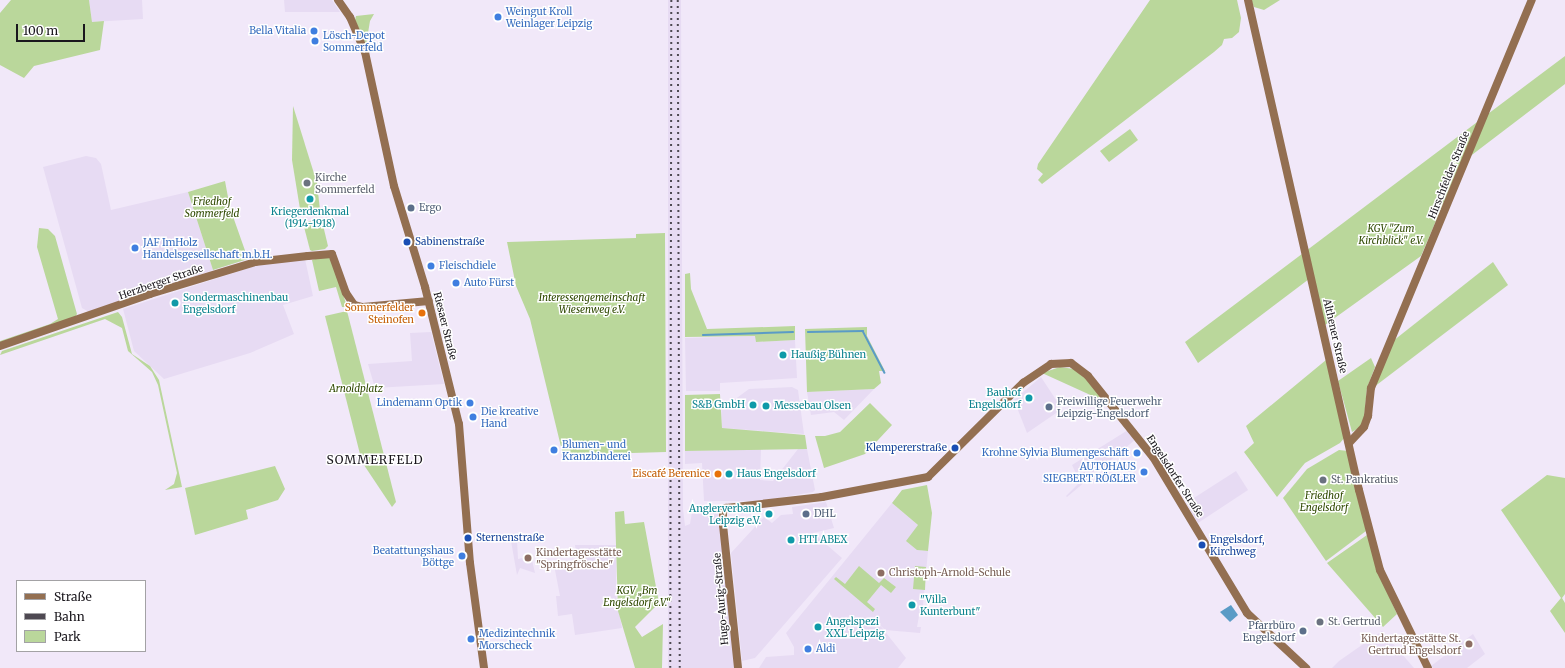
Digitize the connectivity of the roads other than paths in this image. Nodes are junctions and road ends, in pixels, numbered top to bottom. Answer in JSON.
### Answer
{"nodes":[{"id":1,"x":338,"y":0,"type":"edge"},
{"id":2,"x":1248,"y":0,"type":"edge"},
{"id":3,"x":1532,"y":0,"type":"edge"},
{"id":4,"x":428,"y":302,"type":"junction"},
{"id":5,"x":0,"y":346,"type":"edge"},
{"id":6,"x":1349,"y":443,"type":"junction"},
{"id":7,"x":726,"y":508,"type":"joint"},
{"id":8,"x":484,"y":668,"type":"edge"},
{"id":9,"x":738,"y":668,"type":"edge"},
{"id":10,"x":1306,"y":668,"type":"edge"},
{"id":11,"x":1428,"y":668,"type":"edge"}],
"edges":[{"from":1,"to":4,"type":"main road","name":"Riesaer Straße"},
{"from":2,"to":6,"type":"main road","name":"Althener Straße"},
{"from":3,"to":6,"type":"main road","name":"Hirschfelder Straße"},
{"from":4,"to":5,"type":"main road","name":"Herzberger Straße"},
{"from":4,"to":8,"type":"main road","name":"Riesaer Straße"},
{"from":6,"to":11,"type":"main road","name":"Althener Straße"},
{"from":7,"to":9,"type":"main road","name":"Hugo-Aurig-Straße"},
{"from":7,"to":10,"type":"main road","name":"Engelsdorfer Straße"}]}
